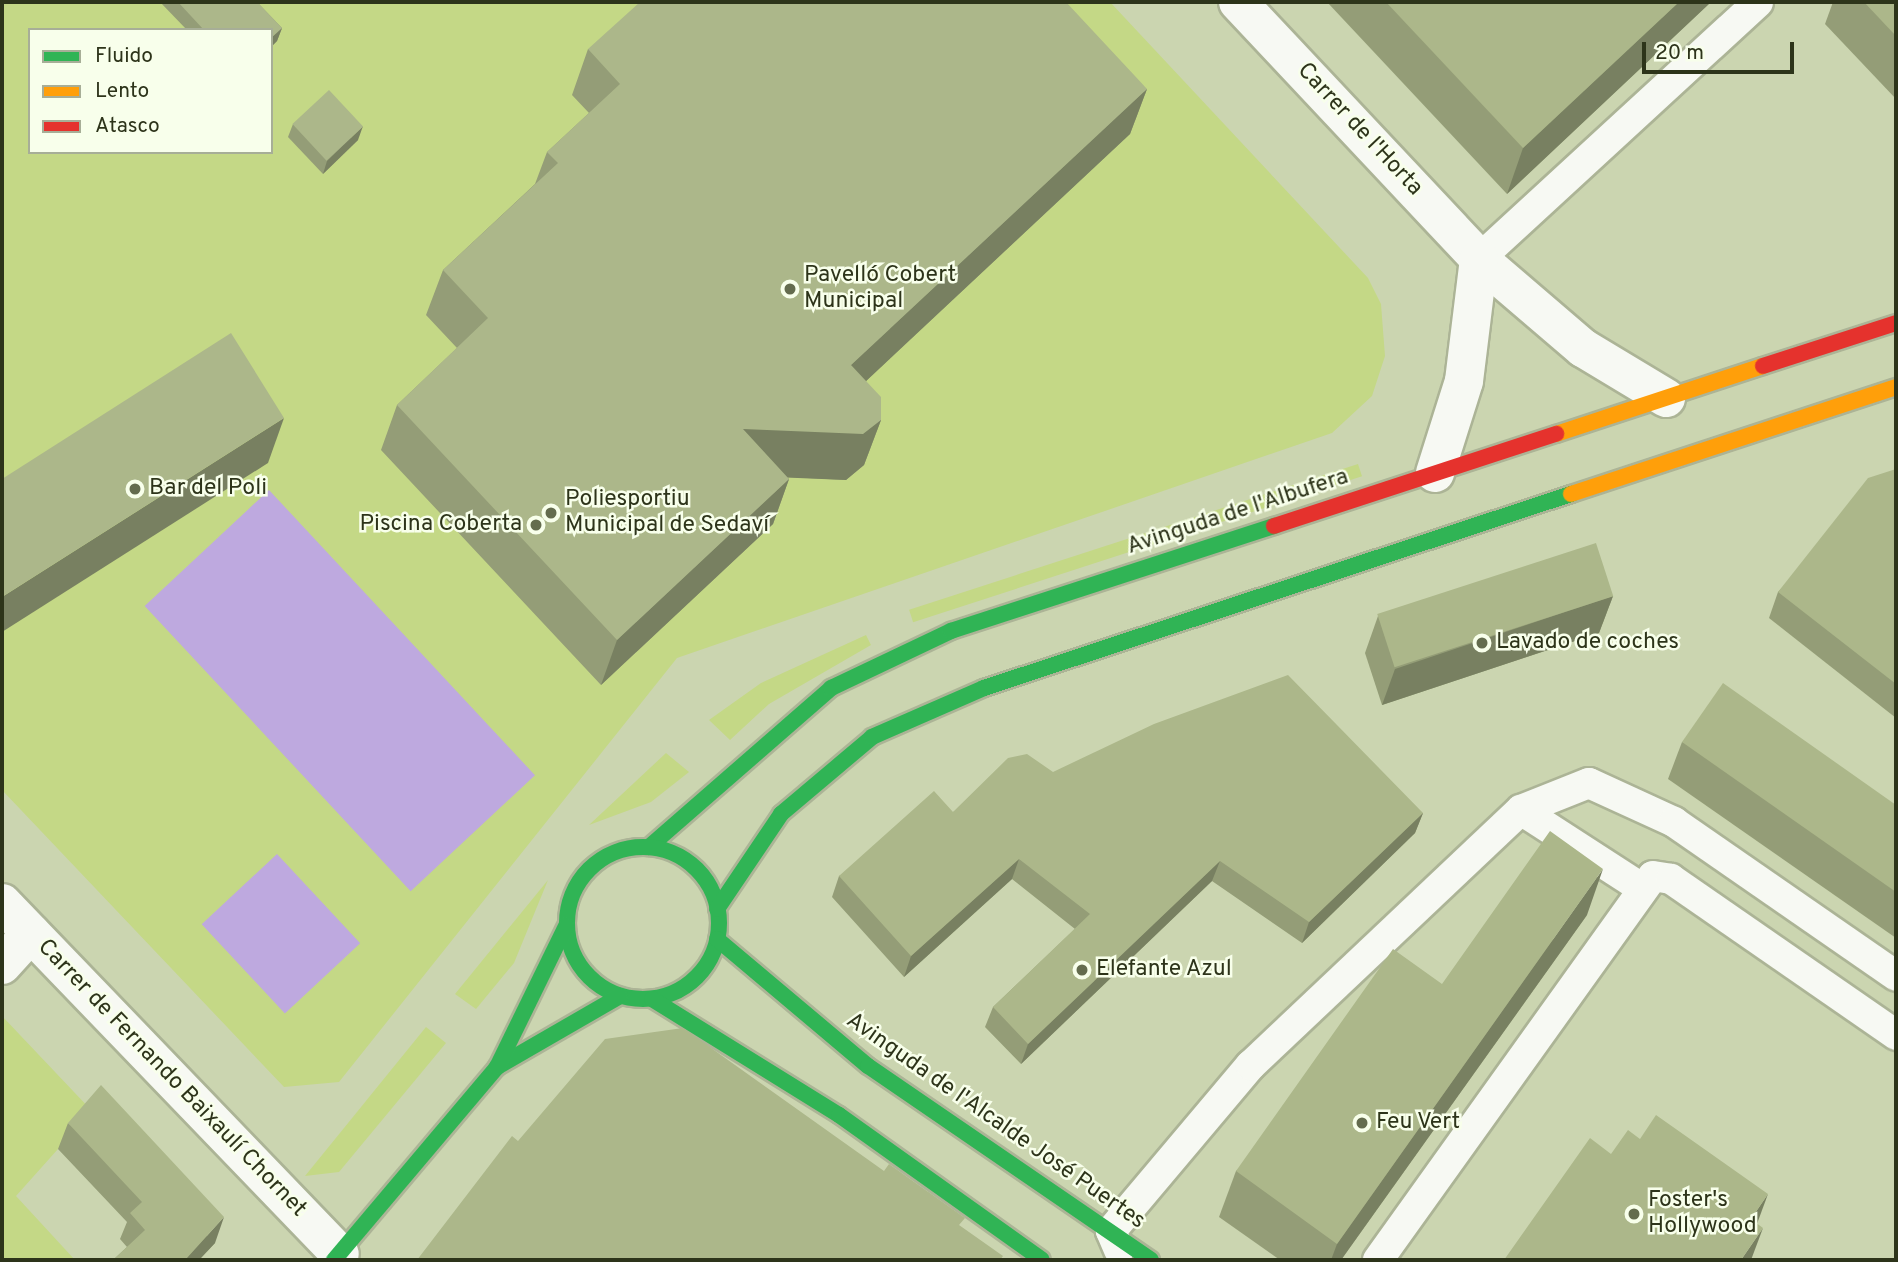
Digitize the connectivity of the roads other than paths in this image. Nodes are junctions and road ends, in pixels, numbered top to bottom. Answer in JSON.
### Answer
{"nodes":[{"id":1,"x":1238,"y":2,"type":"edge"},
{"id":2,"x":1758,"y":2,"type":"edge"},
{"id":3,"x":1479,"y":259,"type":"junction"},
{"id":4,"x":1896,"y":323,"type":"edge"},
{"id":5,"x":1896,"y":387,"type":"edge"},
{"id":6,"x":1666,"y":398,"type":"junction"},
{"id":7,"x":1435,"y":473,"type":"junction"},
{"id":8,"x":1521,"y":810,"type":"junction"},
{"id":9,"x":649,"y":847,"type":"junction"},
{"id":10,"x":1640,"y":887,"type":"junction"},
{"id":11,"x":2,"y":903,"type":"edge"},
{"id":12,"x":718,"y":909,"type":"junction"},
{"id":13,"x":566,"y":926,"type":"junction"},
{"id":14,"x":30,"y":933,"type":"junction"},
{"id":15,"x":717,"y":939,"type":"junction"},
{"id":16,"x":2,"y":965,"type":"edge"},
{"id":17,"x":1896,"y":976,"type":"edge"},
{"id":18,"x":620,"y":996,"type":"junction"},
{"id":19,"x":652,"y":999,"type":"junction"},
{"id":20,"x":1896,"y":1035,"type":"edge"},
{"id":21,"x":498,"y":1067,"type":"junction"},
{"id":22,"x":1111,"y":1231,"type":"junction"},
{"id":23,"x":337,"y":1257,"type":"edge"},
{"id":24,"x":1042,"y":1260,"type":"edge"},
{"id":25,"x":1123,"y":1260,"type":"edge"},
{"id":26,"x":1151,"y":1260,"type":"edge"},
{"id":27,"x":1378,"y":1260,"type":"edge"}],
"edges":[{"from":1,"to":3,"type":"street","name":"Carrer de l'Horta"},
{"from":2,"to":3,"type":"lane"},
{"from":3,"to":6,"type":"street","name":"Carrer de l'Horta"},
{"from":3,"to":7,"type":"street"},
{"from":4,"to":6,"type":"street","name":"Avinguda de l'Albufera"},
{"from":5,"to":12,"type":"street"},
{"from":6,"to":7,"type":"street","name":"Avinguda de l'Albufera"},
{"from":7,"to":9,"type":"street","name":"Avinguda de l'Albufera"},
{"from":8,"to":10,"type":"lane"},
{"from":8,"to":17,"type":"lane"},
{"from":8,"to":22,"type":"lane"},
{"from":9,"to":12,"type":"street"},
{"from":9,"to":13,"type":"street"},
{"from":10,"to":20,"type":"lane"},
{"from":10,"to":27,"type":"lane"},
{"from":11,"to":14,"type":"street","name":"Carrer de Fernando Baixaulí Chornet"},
{"from":12,"to":15,"type":"street"},
{"from":13,"to":18,"type":"street"},
{"from":13,"to":21,"type":"street"},
{"from":14,"to":16,"type":"street"},
{"from":14,"to":23,"type":"street","name":"Carrer de Fernando Baixaulí Chornet"},
{"from":15,"to":19,"type":"street"},
{"from":15,"to":22,"type":"street","name":"Avinguda de l'Alcalde José Puertes"},
{"from":18,"to":19,"type":"street"},
{"from":18,"to":21,"type":"street"},
{"from":19,"to":24,"type":"street"},
{"from":21,"to":23,"type":"street"},
{"from":22,"to":25,"type":"lane"},
{"from":22,"to":26,"type":"street","name":"Avinguda de l'Alcalde José Puertes"}]}
